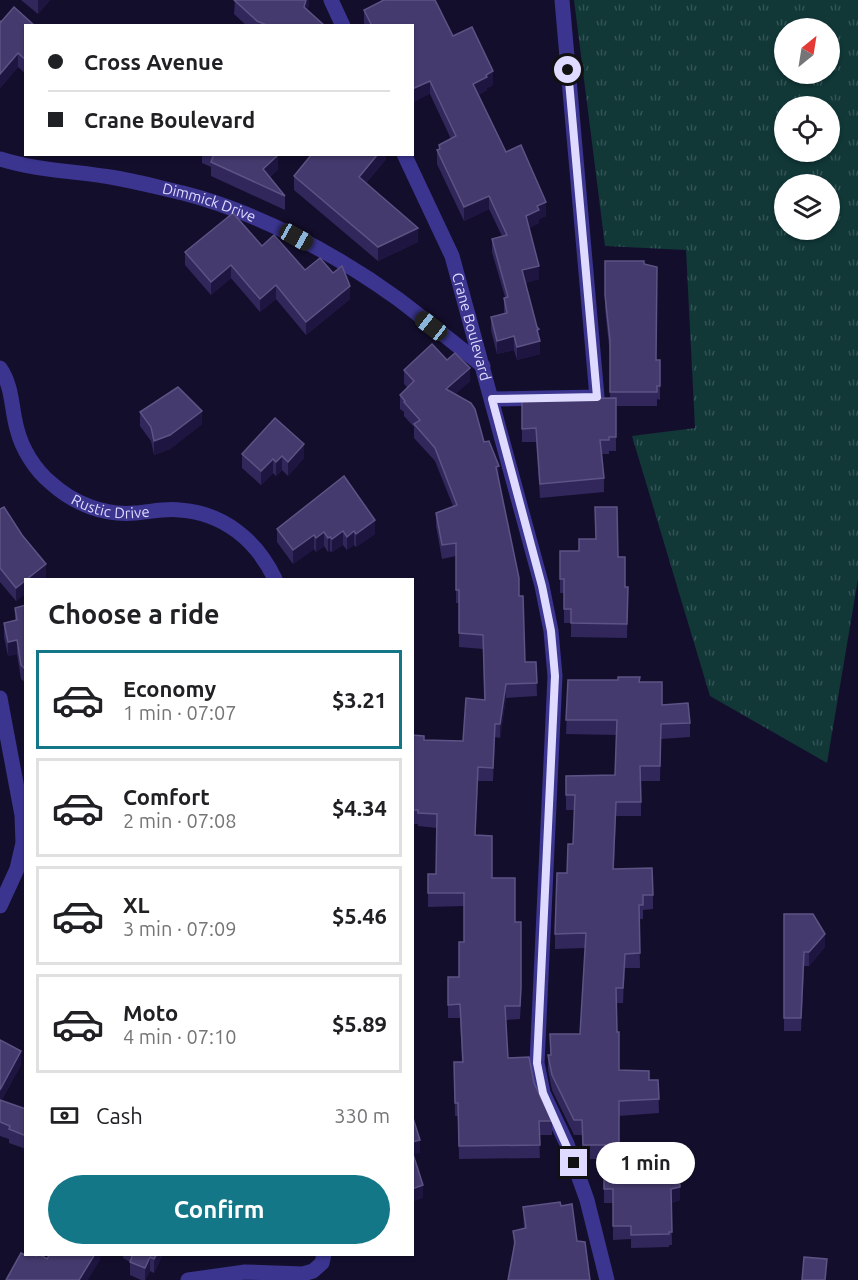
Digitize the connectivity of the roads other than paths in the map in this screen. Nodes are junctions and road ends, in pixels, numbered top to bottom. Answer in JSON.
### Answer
{"nodes":[{"id":1,"x":331,"y":0,"type":"edge"},
{"id":2,"x":562,"y":0,"type":"edge"},
{"id":3,"x":342,"y":24,"type":"edge"},
{"id":4,"x":405,"y":156,"type":"edge"},
{"id":5,"x":0,"y":159,"type":"edge"},
{"id":6,"x":483,"y":366,"type":"junction"},
{"id":7,"x":0,"y":368,"type":"edge"},
{"id":8,"x":492,"y":399,"type":"junction"},
{"id":9,"x":274,"y":578,"type":"edge"},
{"id":10,"x":0,"y":698,"type":"edge"},
{"id":11,"x":0,"y":906,"type":"edge"},
{"id":12,"x":324,"y":1256,"type":"edge"},
{"id":13,"x":188,"y":1280,"type":"edge"},
{"id":14,"x":607,"y":1280,"type":"edge"}],
"edges":[{"from":1,"to":3,"type":"street"},
{"from":2,"to":8,"type":"street"},
{"from":4,"to":6,"type":"street","name":"Crane Boulevard"},
{"from":5,"to":6,"type":"street","name":"Dimmick Drive"},
{"from":6,"to":8,"type":"street","name":"Crane Boulevard"},
{"from":7,"to":9,"type":"street","name":"Rustic Drive"},
{"from":8,"to":14,"type":"street","name":"Crane Boulevard"},
{"from":10,"to":11,"type":"street"},
{"from":12,"to":13,"type":"street"}]}
